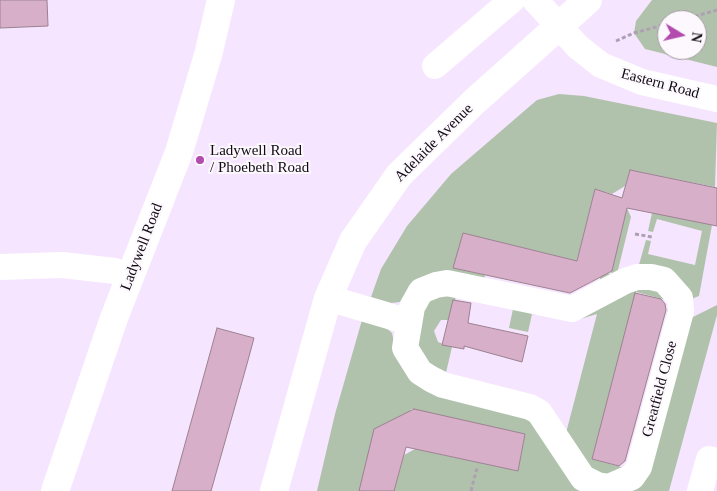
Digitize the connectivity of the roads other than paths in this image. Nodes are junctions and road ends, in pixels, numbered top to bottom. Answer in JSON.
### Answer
{"nodes":[{"id":1,"x":221,"y":0,"type":"edge"},
{"id":2,"x":512,"y":0,"type":"edge"},
{"id":3,"x":535,"y":0,"type":"edge"},
{"id":4,"x":588,"y":0,"type":"edge"},
{"id":5,"x":558,"y":28,"type":"junction"},
{"id":6,"x":435,"y":66,"type":"dead end"},
{"id":7,"x":717,"y":99,"type":"edge"},
{"id":8,"x":0,"y":267,"type":"edge"},
{"id":9,"x":130,"y":276,"type":"junction"},
{"id":10,"x":328,"y":298,"type":"junction"},
{"id":11,"x":409,"y":322,"type":"junction"},
{"id":12,"x":713,"y":460,"type":"edge"},
{"id":13,"x":55,"y":491,"type":"edge"},
{"id":14,"x":274,"y":491,"type":"edge"},
{"id":15,"x":700,"y":491,"type":"edge"}],
"edges":[{"from":1,"to":9,"type":"main road","name":"Ladywell Road"},
{"from":2,"to":6,"type":"street"},
{"from":3,"to":5,"type":"street","name":"Eastern Road"},
{"from":4,"to":5,"type":"main road","name":"Adelaide Avenue"},
{"from":5,"to":7,"type":"street","name":"Eastern Road"},
{"from":5,"to":10,"type":"main road","name":"Adelaide Avenue"},
{"from":8,"to":9,"type":"street"},
{"from":9,"to":13,"type":"main road","name":"Ladywell Road"},
{"from":10,"to":11,"type":"street"},
{"from":10,"to":14,"type":"main road","name":"Adelaide Avenue"},
{"from":11,"to":11,"type":"street","name":"Greatfield Close"},
{"from":12,"to":15,"type":"street"}]}
